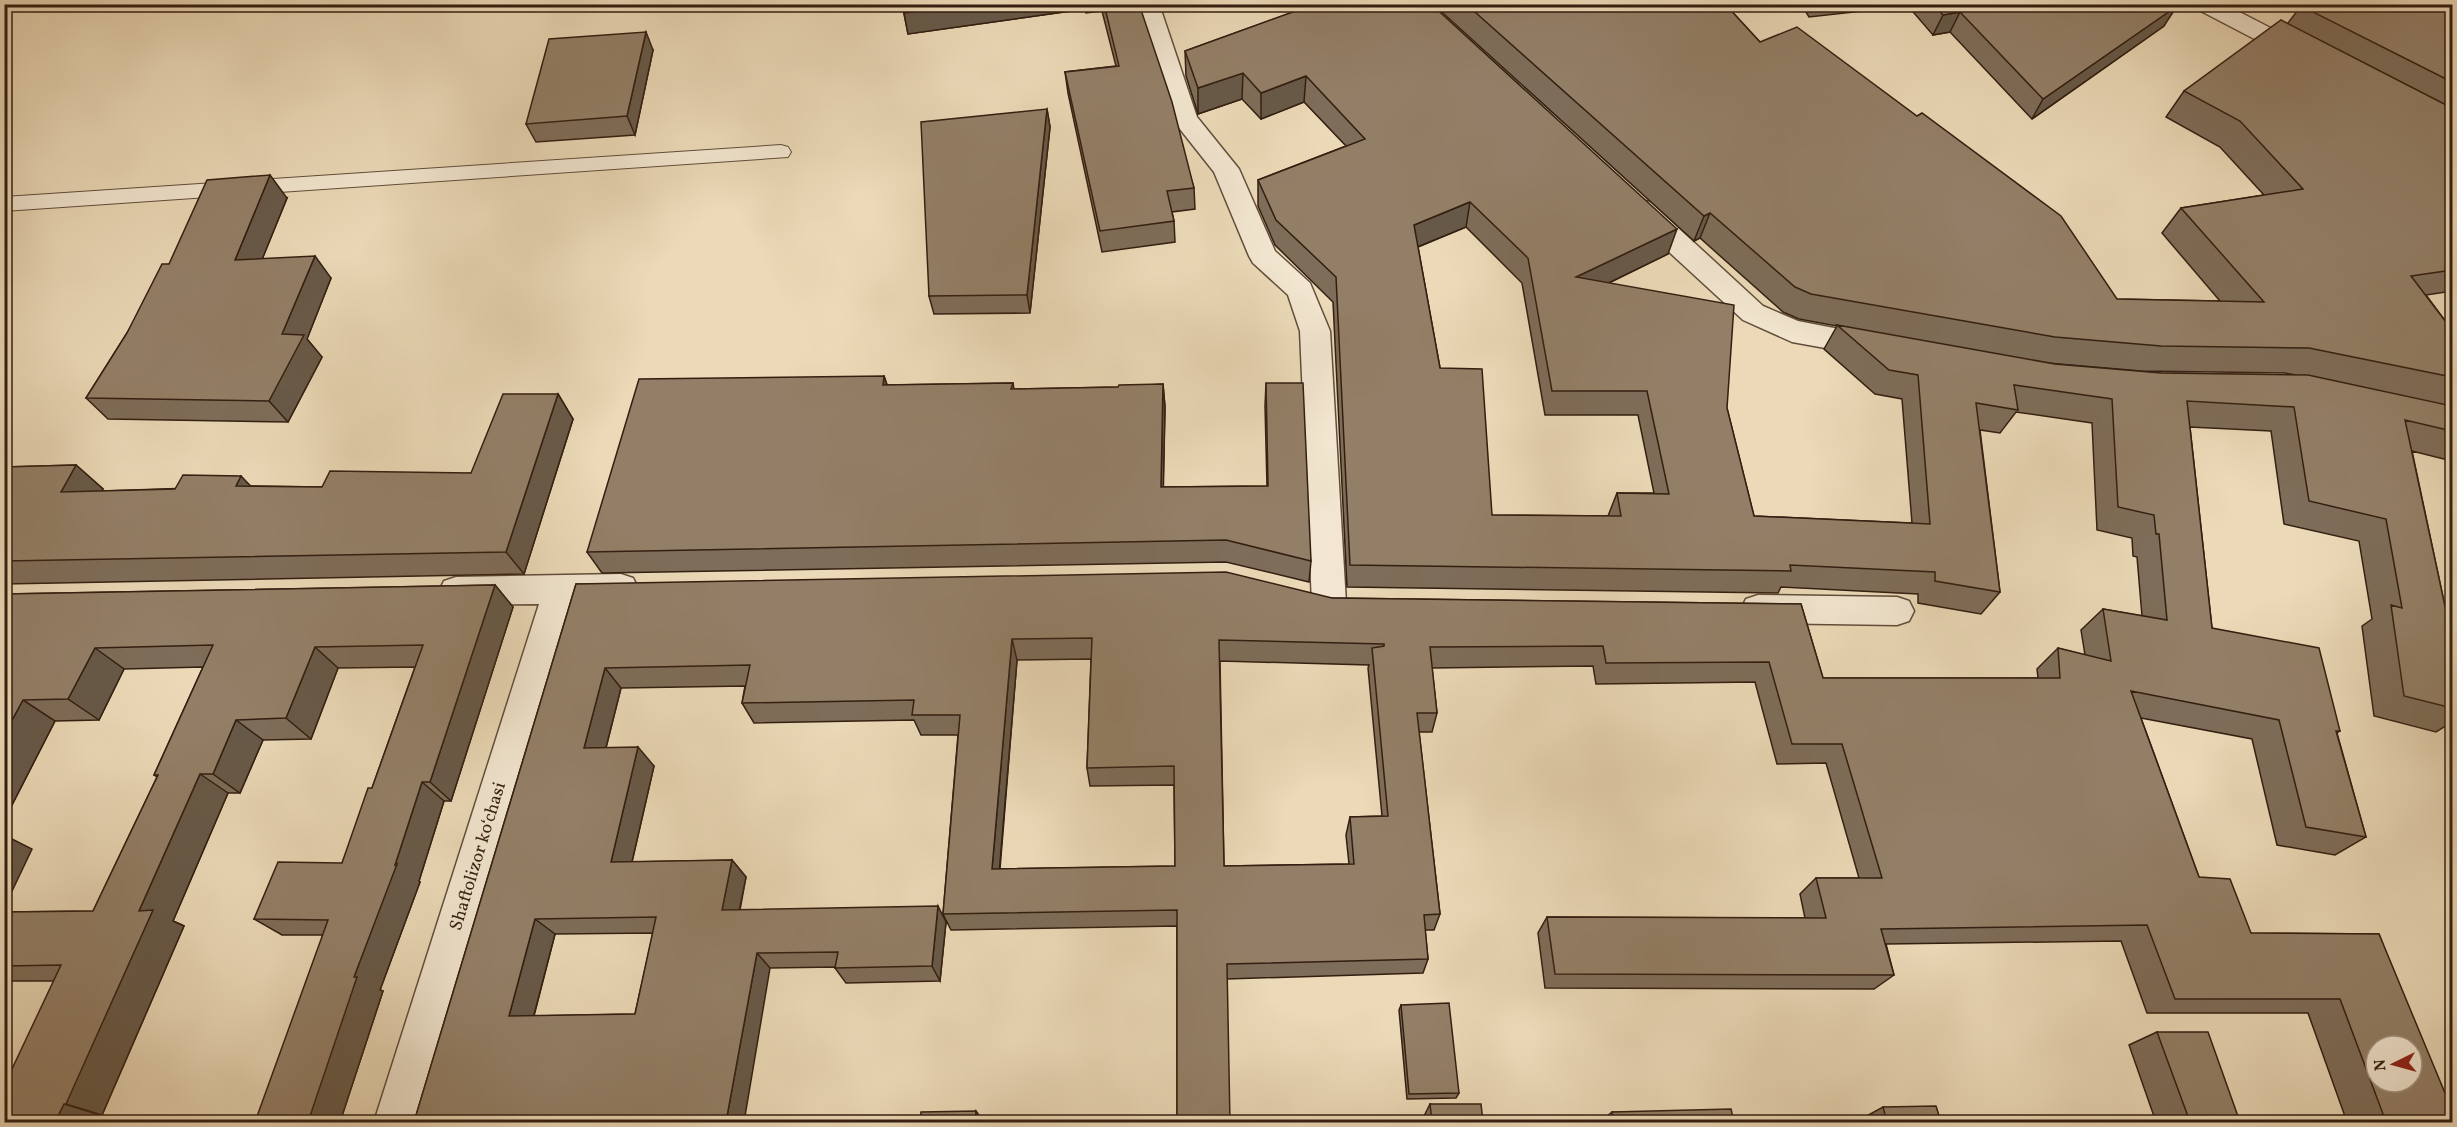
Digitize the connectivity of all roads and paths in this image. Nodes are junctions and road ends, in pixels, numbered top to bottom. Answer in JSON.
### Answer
{"nodes":[{"id":1,"x":1147,"y":4,"type":"edge"},
{"id":2,"x":2214,"y":6,"type":"edge"},
{"id":3,"x":2318,"y":63,"type":"edge"},
{"id":4,"x":781,"y":152,"type":"dead end"},
{"id":5,"x":1624,"y":195,"type":"edge"},
{"id":6,"x":4,"y":204,"type":"edge"},
{"id":7,"x":1896,"y":350,"type":"edge"},
{"id":8,"x":655,"y":588,"type":"edge"},
{"id":9,"x":560,"y":589,"type":"junction"},
{"id":10,"x":430,"y":592,"type":"edge"},
{"id":11,"x":1295,"y":595,"type":"edge"},
{"id":12,"x":1329,"y":603,"type":"junction"},
{"id":13,"x":1365,"y":604,"type":"edge"},
{"id":14,"x":1732,"y":608,"type":"edge"},
{"id":15,"x":1897,"y":610,"type":"dead end"},
{"id":16,"x":395,"y":1122,"type":"edge"}],
"edges":[{"from":1,"to":12,"type":"street"},
{"from":2,"to":3,"type":"street"},
{"from":4,"to":6,"type":"lane"},
{"from":5,"to":7,"type":"street"},
{"from":8,"to":9,"type":"street"},
{"from":9,"to":10,"type":"street"},
{"from":9,"to":16,"type":"street","name":"Shaftolizor koʻchasi"},
{"from":11,"to":12,"type":"street"},
{"from":12,"to":13,"type":"street"},
{"from":14,"to":15,"type":"street"}]}
